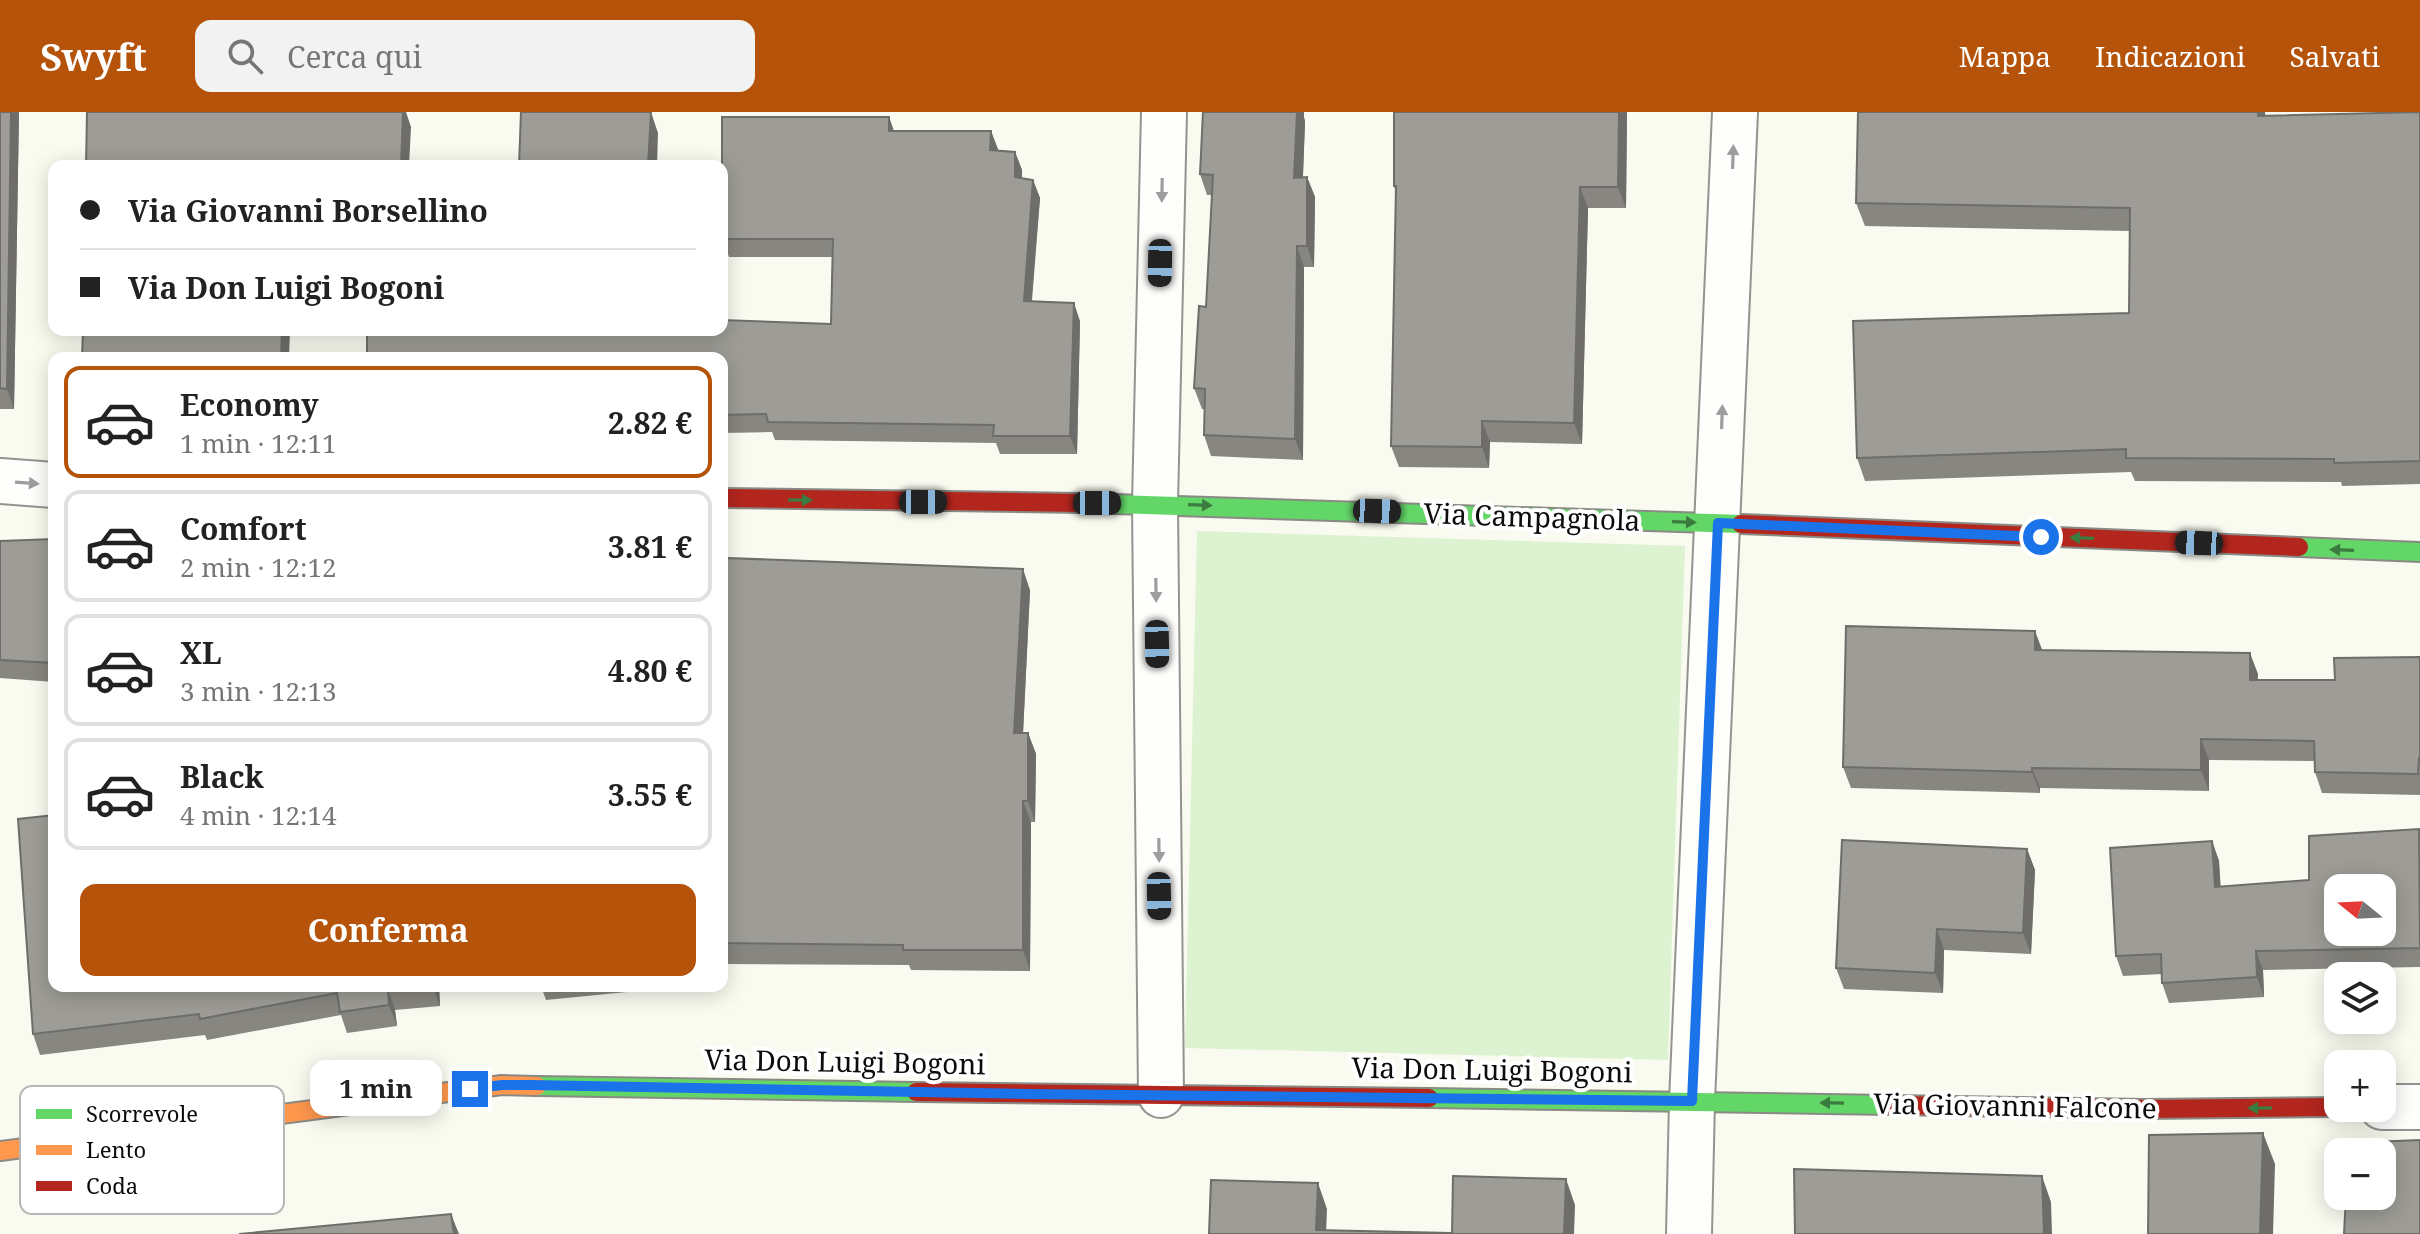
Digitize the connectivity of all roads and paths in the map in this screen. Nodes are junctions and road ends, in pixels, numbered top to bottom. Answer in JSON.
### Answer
{"nodes":[{"id":1,"x":1164,"y":112,"type":"edge"},
{"id":2,"x":1735,"y":112,"type":"edge"},
{"id":3,"x":0,"y":481,"type":"edge"},
{"id":4,"x":48,"y":485,"type":"edge"},
{"id":5,"x":728,"y":498,"type":"edge"},
{"id":6,"x":1155,"y":504,"type":"junction"},
{"id":7,"x":1718,"y":523,"type":"junction"},
{"id":8,"x":2420,"y":552,"type":"edge"},
{"id":9,"x":1161,"y":1095,"type":"junction"},
{"id":10,"x":1692,"y":1101,"type":"junction"},
{"id":11,"x":2324,"y":1107,"type":"edge"},
{"id":12,"x":2396,"y":1107,"type":"edge"},
{"id":13,"x":2420,"y":1107,"type":"edge"},
{"id":14,"x":284,"y":1114,"type":"edge"},
{"id":15,"x":20,"y":1148,"type":"edge"},
{"id":16,"x":0,"y":1151,"type":"edge"},
{"id":17,"x":1689,"y":1234,"type":"edge"}],
"edges":[{"from":1,"to":6,"type":"street","one_way":true},
{"from":7,"to":2,"type":"street","one_way":true},
{"from":3,"to":4,"type":"street","one_way":true},
{"from":5,"to":6,"type":"street","name":"Via Campagnola","one_way":true},
{"from":6,"to":7,"type":"street","name":"Via Campagnola","one_way":true},
{"from":6,"to":9,"type":"street","one_way":true},
{"from":8,"to":7,"type":"street","name":"Via Campagnola","one_way":true},
{"from":7,"to":10,"type":"street"},
{"from":9,"to":10,"type":"street","name":"Via Don Luigi Bogoni"},
{"from":9,"to":14,"type":"street","name":"Via Don Luigi Bogoni"},
{"from":11,"to":10,"type":"street","name":"Via Giovanni Falcone","one_way":true},
{"from":10,"to":17,"type":"street"},
{"from":12,"to":13,"type":"street"},
{"from":15,"to":16,"type":"street","name":"Via Don Luigi Bogoni"}]}
